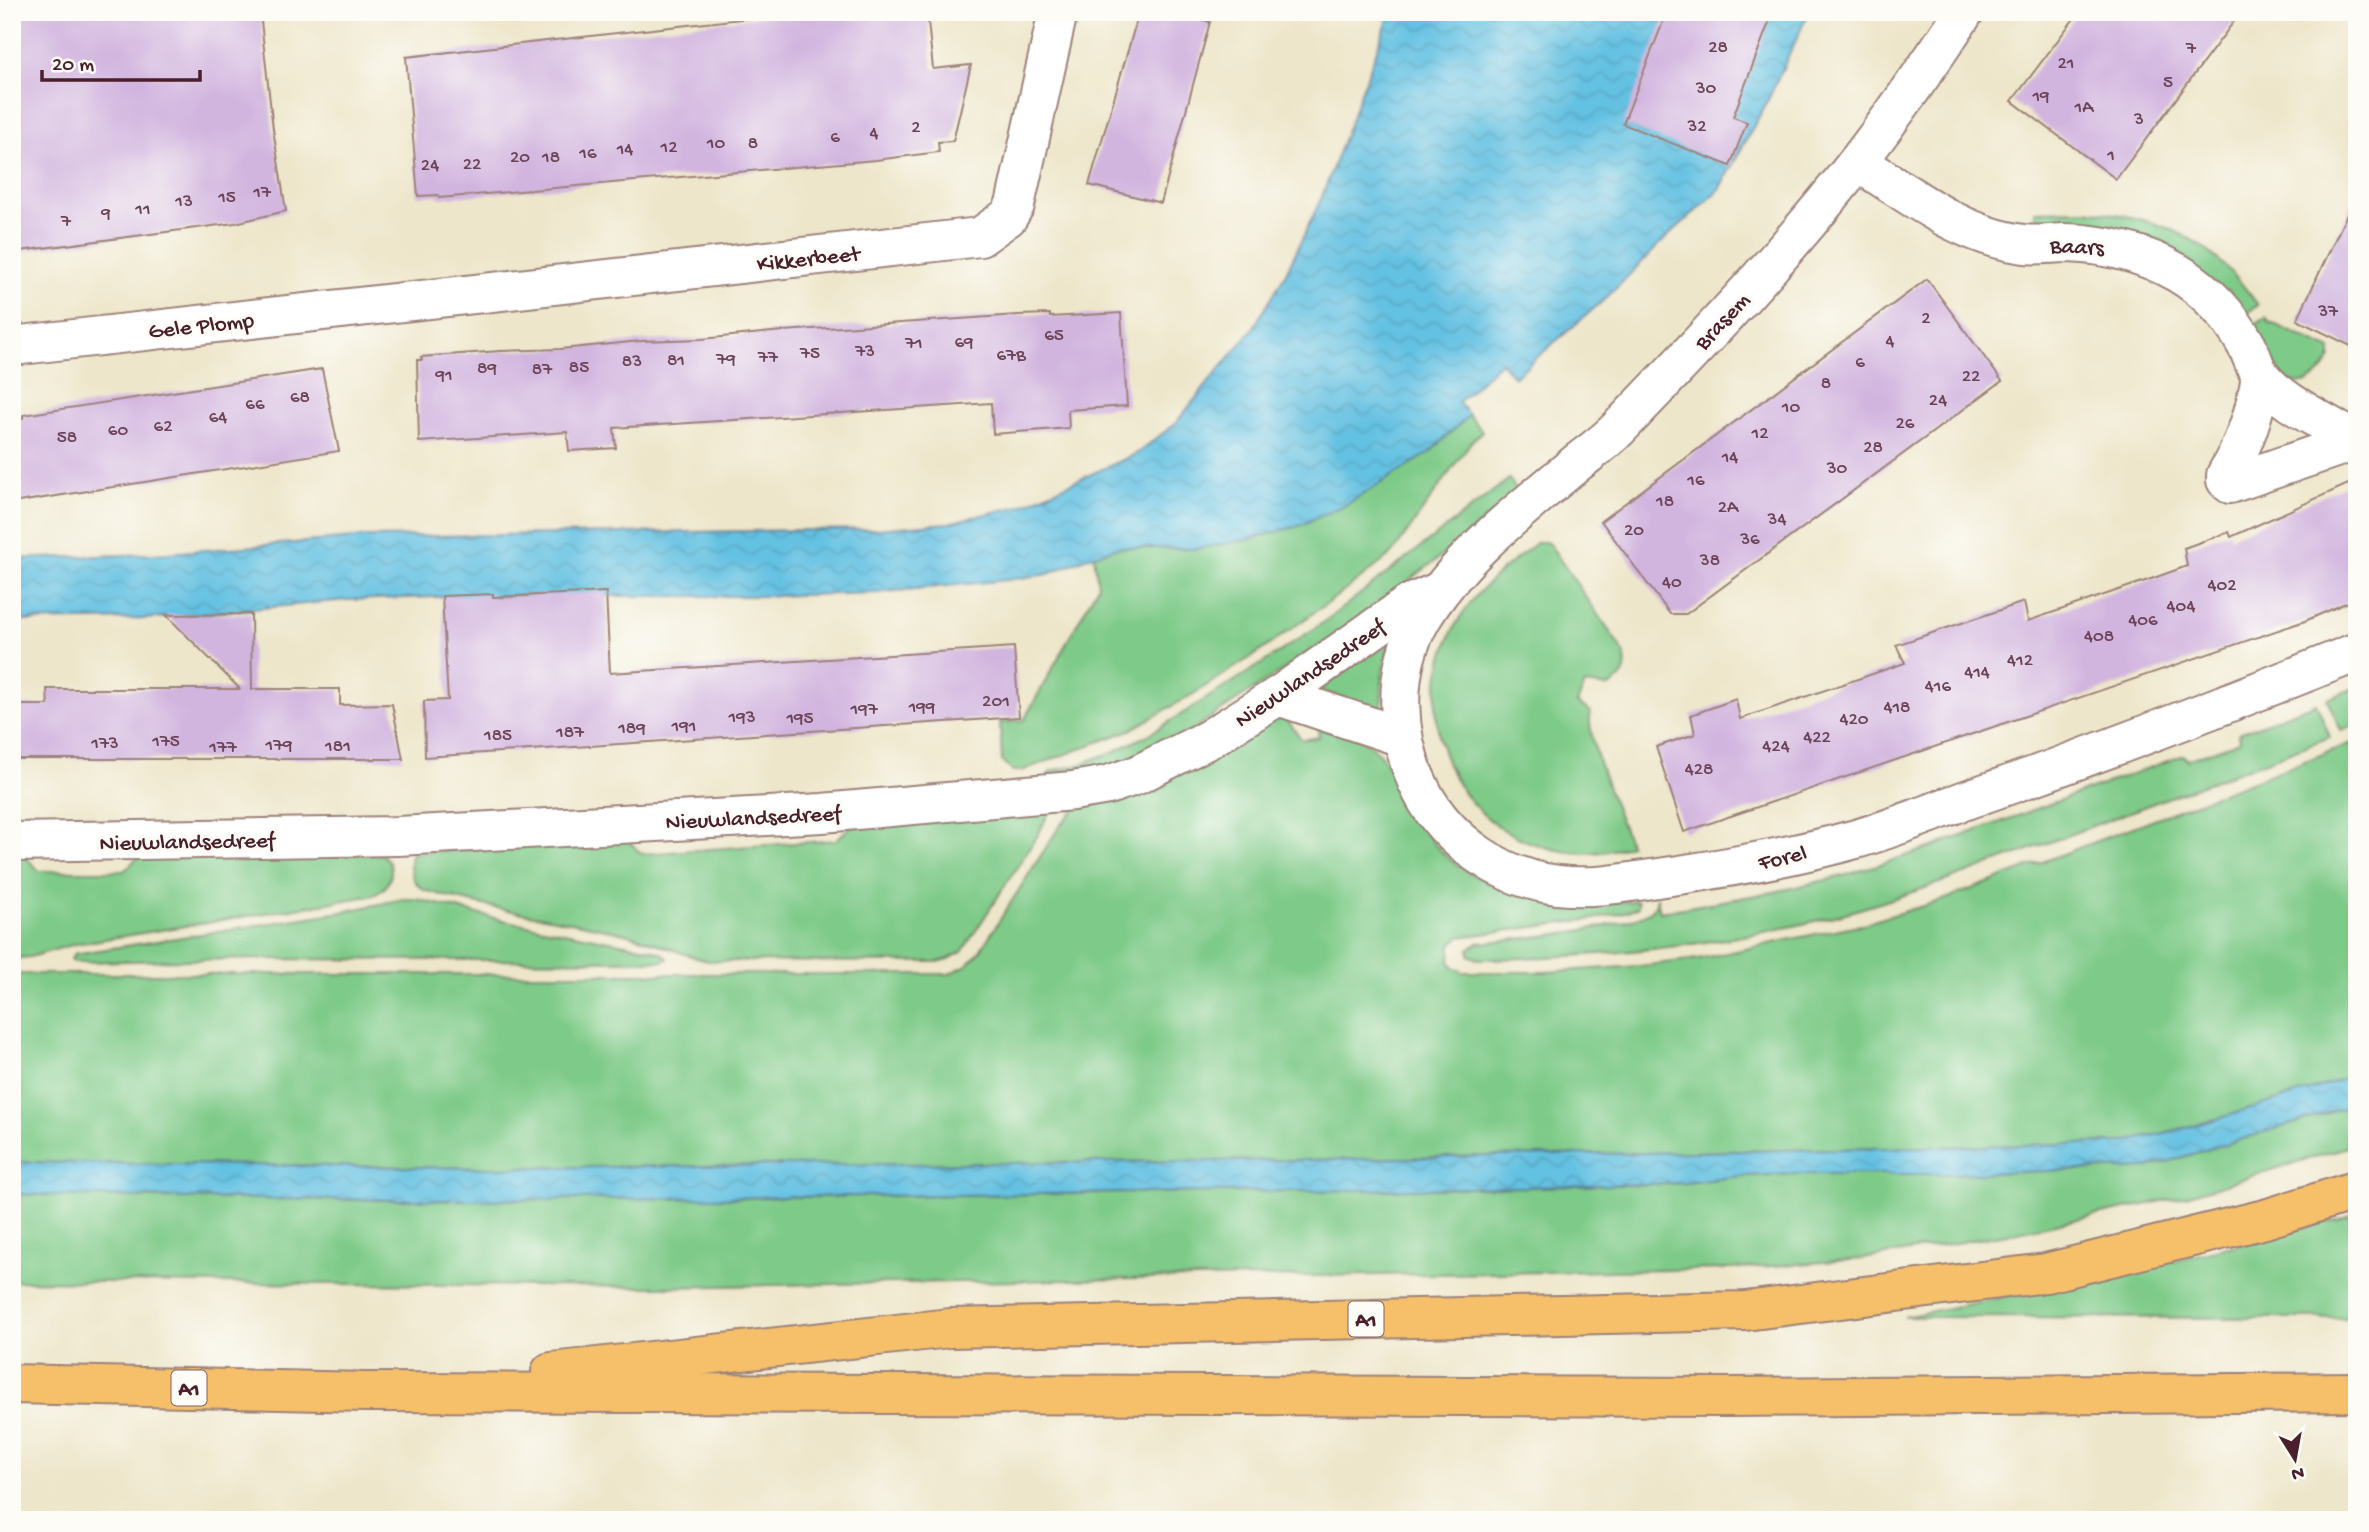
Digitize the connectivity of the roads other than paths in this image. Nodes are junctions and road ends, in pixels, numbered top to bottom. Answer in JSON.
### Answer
{"nodes":[{"id":1,"x":1058,"y":12,"type":"edge"},
{"id":2,"x":1964,"y":12,"type":"edge"},
{"id":3,"x":1858,"y":162,"type":"junction"},
{"id":4,"x":391,"y":303,"type":"joint"},
{"id":5,"x":12,"y":346,"type":"edge"},
{"id":6,"x":2260,"y":376,"type":"dead end"},
{"id":7,"x":1439,"y":592,"type":"junction"},
{"id":8,"x":2357,"y":652,"type":"edge"},
{"id":9,"x":1278,"y":696,"type":"junction"},
{"id":10,"x":1402,"y":737,"type":"junction"},
{"id":11,"x":12,"y":842,"type":"edge"},
{"id":12,"x":2357,"y":1190,"type":"edge"},
{"id":13,"x":12,"y":1384,"type":"edge"},
{"id":14,"x":366,"y":1392,"type":"junction"},
{"id":15,"x":2357,"y":1392,"type":"edge"}],
"edges":[{"from":1,"to":4,"type":"street","name":"Kikkerbeet"},
{"from":2,"to":3,"type":"street","name":"Brasem"},
{"from":3,"to":6,"type":"street","name":"Baars"},
{"from":3,"to":7,"type":"street","name":"Brasem"},
{"from":4,"to":5,"type":"street","name":"Gele Plomp"},
{"from":7,"to":9,"type":"street","name":"Nieuwlandsedreef"},
{"from":7,"to":10,"type":"street","name":"Forel"},
{"from":8,"to":10,"type":"street","name":"Forel"},
{"from":9,"to":10,"type":"street"},
{"from":9,"to":11,"type":"street","name":"Nieuwlandsedreef"},
{"from":12,"to":14,"type":"highway","number":"A1"},
{"from":13,"to":14,"type":"highway","number":"A1"},
{"from":14,"to":15,"type":"highway","number":"A1"}]}
